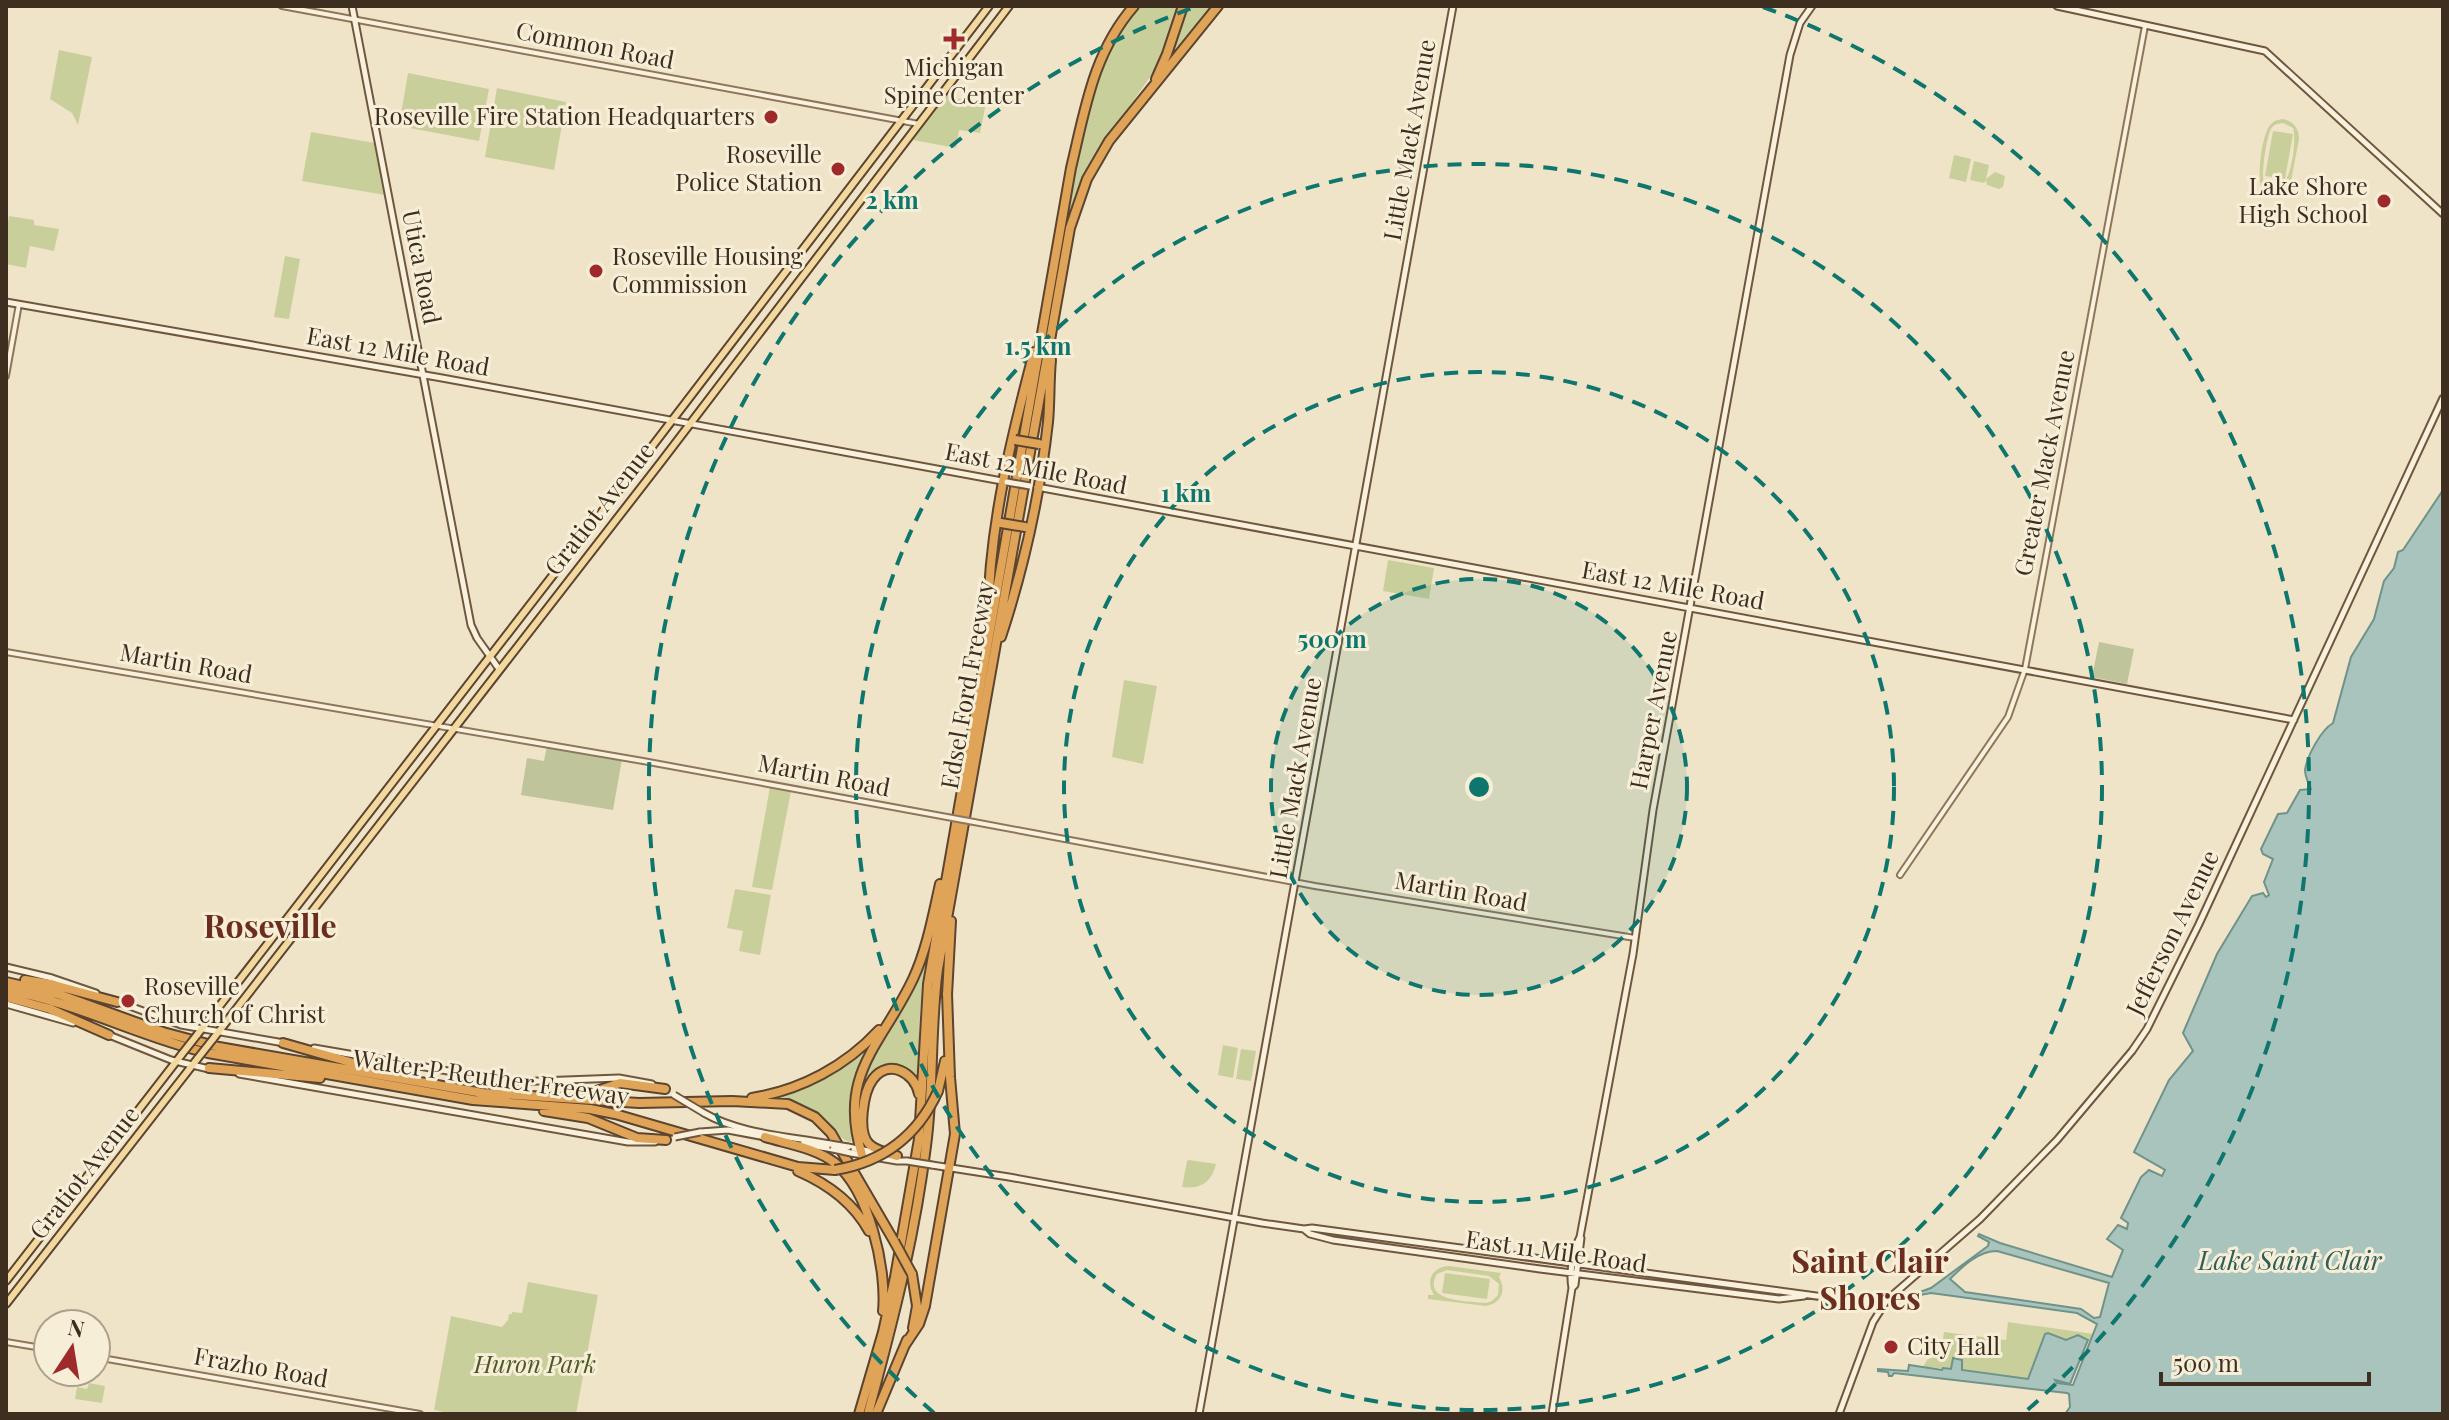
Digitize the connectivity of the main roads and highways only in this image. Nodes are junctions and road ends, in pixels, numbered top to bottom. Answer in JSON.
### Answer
{"nodes":[{"id":1,"x":352,"y":6,"type":"edge"},
{"id":2,"x":989,"y":6,"type":"edge"},
{"id":3,"x":1009,"y":6,"type":"edge"},
{"id":4,"x":1127,"y":6,"type":"edge"},
{"id":5,"x":1134,"y":6,"type":"edge"},
{"id":6,"x":1183,"y":6,"type":"edge"},
{"id":7,"x":1218,"y":6,"type":"edge"},
{"id":8,"x":1453,"y":6,"type":"edge"},
{"id":9,"x":1812,"y":6,"type":"edge"},
{"id":10,"x":2057,"y":6,"type":"edge"},
{"id":11,"x":968,"y":34,"type":"junction"},
{"id":12,"x":977,"y":48,"type":"junction"},
{"id":13,"x":944,"y":64,"type":"junction"},
{"id":14,"x":955,"y":76,"type":"junction"},
{"id":15,"x":1150,"y":90,"type":"junction"},
{"id":16,"x":1087,"y":95,"type":"junction"},
{"id":17,"x":862,"y":173,"type":"junction"},
{"id":18,"x":872,"y":185,"type":"junction"},
{"id":19,"x":845,"y":195,"type":"junction"},
{"id":20,"x":854,"y":208,"type":"junction"},
{"id":21,"x":2443,"y":214,"type":"edge"},
{"id":22,"x":1056,"y":262,"type":"junction"},
{"id":23,"x":793,"y":264,"type":"junction"},
{"id":24,"x":803,"y":275,"type":"junction"},
{"id":25,"x":778,"y":283,"type":"junction"},
{"id":26,"x":788,"y":295,"type":"junction"},
{"id":27,"x":6,"y":302,"type":"edge"},
{"id":28,"x":1054,"y":320,"type":"junction"},
{"id":29,"x":722,"y":356,"type":"junction"},
{"id":30,"x":731,"y":369,"type":"junction"},
{"id":31,"x":423,"y":374,"type":"junction"},
{"id":32,"x":706,"y":377,"type":"junction"},
{"id":33,"x":716,"y":389,"type":"junction"},
{"id":34,"x":2443,"y":398,"type":"edge"},
{"id":35,"x":672,"y":420,"type":"junction"},
{"id":36,"x":689,"y":424,"type":"junction"},
{"id":37,"x":1013,"y":441,"type":"junction"},
{"id":38,"x":1042,"y":446,"type":"junction"},
{"id":39,"x":650,"y":449,"type":"junction"},
{"id":40,"x":661,"y":462,"type":"junction"},
{"id":41,"x":630,"y":475,"type":"junction"},
{"id":42,"x":1006,"y":481,"type":"junction"},
{"id":43,"x":1034,"y":487,"type":"junction"},
{"id":44,"x":640,"y":488,"type":"junction"},
{"id":45,"x":999,"y":521,"type":"junction"},
{"id":46,"x":1028,"y":526,"type":"junction"},
{"id":47,"x":588,"y":529,"type":"junction"},
{"id":48,"x":597,"y":543,"type":"junction"},
{"id":49,"x":1355,"y":547,"type":"junction"},
{"id":50,"x":572,"y":550,"type":"junction"},
{"id":51,"x":581,"y":563,"type":"junction"},
{"id":52,"x":1691,"y":607,"type":"junction"},
{"id":53,"x":988,"y":643,"type":"junction"},
{"id":54,"x":490,"y":656,"type":"junction"},
{"id":55,"x":992,"y":663,"type":"junction"},
{"id":56,"x":499,"y":669,"type":"junction"},
{"id":57,"x":456,"y":701,"type":"junction"},
{"id":58,"x":464,"y":714,"type":"junction"},
{"id":59,"x":2294,"y":720,"type":"junction"},
{"id":60,"x":426,"y":739,"type":"junction"},
{"id":61,"x":436,"y":750,"type":"junction"},
{"id":62,"x":393,"y":781,"type":"junction"},
{"id":63,"x":403,"y":794,"type":"junction"},
{"id":64,"x":376,"y":803,"type":"junction"},
{"id":65,"x":386,"y":815,"type":"junction"},
{"id":66,"x":955,"y":829,"type":"junction"},
{"id":67,"x":323,"y":872,"type":"junction"},
{"id":68,"x":332,"y":886,"type":"junction"},
{"id":69,"x":305,"y":896,"type":"junction"},
{"id":70,"x":950,"y":900,"type":"junction"},
{"id":71,"x":314,"y":908,"type":"junction"},
{"id":72,"x":271,"y":939,"type":"junction"},
{"id":73,"x":280,"y":953,"type":"junction"},
{"id":74,"x":254,"y":961,"type":"junction"},
{"id":75,"x":6,"y":967,"type":"edge"},
{"id":76,"x":264,"y":973,"type":"junction"},
{"id":77,"x":6,"y":980,"type":"edge"},
{"id":78,"x":6,"y":990,"type":"edge"},
{"id":79,"x":947,"y":993,"type":"junction"},
{"id":80,"x":6,"y":997,"type":"edge"},
{"id":81,"x":903,"y":997,"type":"junction"},
{"id":82,"x":117,"y":1002,"type":"junction"},
{"id":83,"x":221,"y":1003,"type":"junction"},
{"id":84,"x":6,"y":1004,"type":"edge"},
{"id":85,"x":231,"y":1015,"type":"junction"},
{"id":86,"x":199,"y":1032,"type":"junction"},
{"id":87,"x":109,"y":1035,"type":"junction"},
{"id":88,"x":216,"y":1036,"type":"junction"},
{"id":89,"x":283,"y":1043,"type":"junction"},
{"id":90,"x":177,"y":1061,"type":"junction"},
{"id":91,"x":192,"y":1065,"type":"junction"},
{"id":92,"x":209,"y":1068,"type":"junction"},
{"id":93,"x":160,"y":1083,"type":"junction"},
{"id":94,"x":391,"y":1086,"type":"junction"},
{"id":95,"x":665,"y":1089,"type":"junction"},
{"id":96,"x":464,"y":1090,"type":"junction"},
{"id":97,"x":170,"y":1093,"type":"junction"},
{"id":98,"x":514,"y":1100,"type":"junction"},
{"id":99,"x":732,"y":1101,"type":"junction"},
{"id":100,"x":921,"y":1114,"type":"junction"},
{"id":101,"x":713,"y":1119,"type":"junction"},
{"id":102,"x":131,"y":1120,"type":"junction"},
{"id":103,"x":142,"y":1130,"type":"junction"},
{"id":104,"x":710,"y":1131,"type":"junction"},
{"id":105,"x":765,"y":1137,"type":"junction"},
{"id":106,"x":671,"y":1139,"type":"junction"},
{"id":107,"x":832,"y":1147,"type":"junction"},
{"id":108,"x":737,"y":1150,"type":"junction"},
{"id":109,"x":855,"y":1151,"type":"junction"},
{"id":110,"x":105,"y":1153,"type":"junction"},
{"id":111,"x":897,"y":1156,"type":"junction"},
{"id":112,"x":907,"y":1161,"type":"junction"},
{"id":113,"x":114,"y":1165,"type":"junction"},
{"id":114,"x":949,"y":1168,"type":"junction"},
{"id":115,"x":81,"y":1184,"type":"junction"},
{"id":116,"x":87,"y":1200,"type":"junction"},
{"id":117,"x":64,"y":1207,"type":"junction"},
{"id":118,"x":73,"y":1218,"type":"junction"},
{"id":119,"x":1235,"y":1219,"type":"junction"},
{"id":120,"x":1304,"y":1229,"type":"junction"},
{"id":121,"x":1385,"y":1238,"type":"junction"},
{"id":122,"x":1423,"y":1244,"type":"junction"},
{"id":123,"x":1383,"y":1247,"type":"junction"},
{"id":124,"x":1422,"y":1253,"type":"junction"},
{"id":125,"x":1489,"y":1253,"type":"junction"},
{"id":126,"x":880,"y":1257,"type":"junction"},
{"id":127,"x":1488,"y":1261,"type":"junction"},
{"id":128,"x":1554,"y":1262,"type":"junction"},
{"id":129,"x":1576,"y":1265,"type":"junction"},
{"id":130,"x":1588,"y":1266,"type":"junction"},
{"id":131,"x":1619,"y":1270,"type":"junction"},
{"id":132,"x":1551,"y":1271,"type":"junction"},
{"id":133,"x":12,"y":1273,"type":"junction"},
{"id":134,"x":1574,"y":1274,"type":"junction"},
{"id":135,"x":1586,"y":1275,"type":"junction"},
{"id":136,"x":1616,"y":1279,"type":"junction"},
{"id":137,"x":6,"y":1281,"type":"edge"},
{"id":138,"x":21,"y":1284,"type":"junction"},
{"id":139,"x":6,"y":1288,"type":"edge"},
{"id":140,"x":1788,"y":1295,"type":"junction"},
{"id":141,"x":8,"y":1301,"type":"edge"},
{"id":142,"x":1883,"y":1305,"type":"junction"},
{"id":143,"x":905,"y":1345,"type":"junction"},
{"id":144,"x":869,"y":1377,"type":"junction"},
{"id":145,"x":859,"y":1414,"type":"edge"},
{"id":146,"x":868,"y":1414,"type":"edge"},
{"id":147,"x":876,"y":1414,"type":"edge"},
{"id":148,"x":1199,"y":1414,"type":"edge"},
{"id":149,"x":1552,"y":1414,"type":"edge"},
{"id":150,"x":1839,"y":1414,"type":"edge"}],
"edges":[{"from":1,"to":31,"type":"main road","name":"Utica Road"},
{"from":2,"to":11,"type":"main road","name":"Gratiot Avenue"},
{"from":3,"to":12,"type":"main road","name":"Gratiot Avenue"},
{"from":4,"to":16,"type":"highway"},
{"from":5,"to":16,"type":"highway","name":"Edsel Ford Freeway"},
{"from":6,"to":15,"type":"highway"},
{"from":7,"to":15,"type":"highway","name":"Edsel Ford Freeway"},
{"from":8,"to":49,"type":"main road","name":"Little Mack Avenue"},
{"from":9,"to":52,"type":"main road","name":"Harper Avenue"},
{"from":10,"to":21,"type":"main road"},
{"from":11,"to":12,"type":"main road"},
{"from":11,"to":13,"type":"main road","name":"Gratiot Avenue"},
{"from":12,"to":14,"type":"main road","name":"Gratiot Avenue"},
{"from":13,"to":14,"type":"main road"},
{"from":13,"to":17,"type":"main road","name":"Gratiot Avenue"},
{"from":14,"to":18,"type":"main road","name":"Gratiot Avenue"},
{"from":15,"to":28,"type":"highway","name":"Edsel Ford Freeway"},
{"from":16,"to":22,"type":"highway","name":"Edsel Ford Freeway"},
{"from":17,"to":18,"type":"main road"},
{"from":17,"to":19,"type":"main road","name":"Gratiot Avenue"},
{"from":18,"to":20,"type":"main road","name":"Gratiot Avenue"},
{"from":19,"to":20,"type":"main road"},
{"from":19,"to":23,"type":"main road","name":"Gratiot Avenue"},
{"from":20,"to":24,"type":"main road","name":"Gratiot Avenue"},
{"from":22,"to":37,"type":"highway"},
{"from":22,"to":53,"type":"highway","name":"Edsel Ford Freeway"},
{"from":23,"to":24,"type":"main road"},
{"from":23,"to":25,"type":"main road","name":"Gratiot Avenue"},
{"from":24,"to":26,"type":"main road","name":"Gratiot Avenue"},
{"from":25,"to":26,"type":"main road"},
{"from":25,"to":29,"type":"main road","name":"Gratiot Avenue"},
{"from":26,"to":30,"type":"main road","name":"Gratiot Avenue"},
{"from":27,"to":31,"type":"main road","name":"East 12 Mile Road"},
{"from":28,"to":38,"type":"highway"},
{"from":28,"to":55,"type":"highway","name":"Edsel Ford Freeway"},
{"from":29,"to":30,"type":"main road"},
{"from":29,"to":32,"type":"main road","name":"Gratiot Avenue"},
{"from":30,"to":33,"type":"main road","name":"Gratiot Avenue"},
{"from":31,"to":35,"type":"main road","name":"East 12 Mile Road"},
{"from":31,"to":54,"type":"main road","name":"Utica Road"},
{"from":32,"to":33,"type":"main road"},
{"from":32,"to":35,"type":"main road","name":"Gratiot Avenue"},
{"from":33,"to":36,"type":"main road","name":"Gratiot Avenue"},
{"from":34,"to":59,"type":"main road","name":"Jefferson Avenue"},
{"from":35,"to":36,"type":"main road","name":"East 12 Mile Road"},
{"from":35,"to":39,"type":"main road","name":"Gratiot Avenue"},
{"from":36,"to":40,"type":"main road","name":"Gratiot Avenue"},
{"from":36,"to":42,"type":"main road","name":"East 12 Mile Road"},
{"from":37,"to":38,"type":"highway","bridge":true},
{"from":37,"to":42,"type":"highway"},
{"from":38,"to":43,"type":"highway"},
{"from":39,"to":40,"type":"main road"},
{"from":39,"to":41,"type":"main road","name":"Gratiot Avenue"},
{"from":40,"to":44,"type":"main road","name":"Gratiot Avenue"},
{"from":41,"to":44,"type":"main road"},
{"from":41,"to":47,"type":"main road","name":"Gratiot Avenue"},
{"from":42,"to":43,"type":"main road","name":"East 12 Mile Road","bridge":true},
{"from":42,"to":45,"type":"highway"},
{"from":43,"to":46,"type":"highway"},
{"from":43,"to":49,"type":"main road","name":"East 12 Mile Road"},
{"from":44,"to":48,"type":"main road","name":"Gratiot Avenue"},
{"from":45,"to":46,"type":"highway","bridge":true},
{"from":45,"to":53,"type":"highway"},
{"from":46,"to":55,"type":"highway"},
{"from":47,"to":48,"type":"main road"},
{"from":47,"to":50,"type":"main road","name":"Gratiot Avenue"},
{"from":48,"to":51,"type":"main road","name":"Gratiot Avenue"},
{"from":49,"to":52,"type":"main road","name":"East 12 Mile Road"},
{"from":49,"to":119,"type":"main road","name":"Little Mack Avenue"},
{"from":50,"to":51,"type":"main road"},
{"from":50,"to":54,"type":"main road","name":"Gratiot Avenue"},
{"from":51,"to":56,"type":"main road","name":"Gratiot Avenue"},
{"from":52,"to":59,"type":"main road","name":"East 12 Mile Road"},
{"from":52,"to":129,"type":"main road","name":"Harper Avenue"},
{"from":53,"to":66,"type":"highway","name":"Edsel Ford Freeway"},
{"from":54,"to":56,"type":"main road","name":"Utica Road"},
{"from":54,"to":57,"type":"main road","name":"Gratiot Avenue"},
{"from":55,"to":70,"type":"highway","name":"Edsel Ford Freeway"},
{"from":56,"to":58,"type":"main road","name":"Gratiot Avenue"},
{"from":57,"to":58,"type":"main road"},
{"from":57,"to":60,"type":"main road","name":"Gratiot Avenue"},
{"from":58,"to":61,"type":"main road","name":"Gratiot Avenue"},
{"from":59,"to":142,"type":"main road","name":"Jefferson Avenue"},
{"from":60,"to":61,"type":"main road"},
{"from":60,"to":62,"type":"main road","name":"Gratiot Avenue"},
{"from":61,"to":63,"type":"main road","name":"Gratiot Avenue"},
{"from":62,"to":63,"type":"main road"},
{"from":62,"to":64,"type":"main road","name":"Gratiot Avenue"},
{"from":63,"to":65,"type":"main road","name":"Gratiot Avenue"},
{"from":64,"to":65,"type":"main road"},
{"from":64,"to":67,"type":"main road","name":"Gratiot Avenue"},
{"from":65,"to":68,"type":"main road","name":"Gratiot Avenue"},
{"from":66,"to":81,"type":"highway"},
{"from":66,"to":100,"type":"highway","name":"Edsel Ford Freeway"},
{"from":67,"to":68,"type":"main road"},
{"from":67,"to":69,"type":"main road","name":"Gratiot Avenue"},
{"from":68,"to":71,"type":"main road","name":"Gratiot Avenue"},
{"from":69,"to":71,"type":"main road"},
{"from":69,"to":72,"type":"main road","name":"Gratiot Avenue"},
{"from":70,"to":79,"type":"highway"},
{"from":70,"to":146,"type":"highway","name":"Edsel Ford Freeway"},
{"from":71,"to":73,"type":"main road","name":"Gratiot Avenue"},
{"from":72,"to":73,"type":"main road"},
{"from":72,"to":74,"type":"main road","name":"Gratiot Avenue"},
{"from":73,"to":76,"type":"main road","name":"Gratiot Avenue"},
{"from":74,"to":76,"type":"main road"},
{"from":74,"to":83,"type":"main road","name":"Gratiot Avenue"},
{"from":75,"to":82,"type":"main road","name":"East 11 Mile Road"},
{"from":76,"to":85,"type":"main road","name":"Gratiot Avenue"},
{"from":77,"to":82,"type":"highway"},
{"from":77,"to":96,"type":"highway","name":"Walter P Reuther Freeway"},
{"from":78,"to":94,"type":"highway","name":"Walter P Reuther Freeway"},
{"from":79,"to":108,"type":"highway","bridge":true},
{"from":79,"to":114,"type":"highway"},
{"from":80,"to":87,"type":"highway"},
{"from":81,"to":99,"type":"highway"},
{"from":81,"to":109,"type":"highway"},
{"from":82,"to":86,"type":"main road","name":"East 11 Mile Road"},
{"from":83,"to":85,"type":"main road"},
{"from":83,"to":86,"type":"main road","name":"Gratiot Avenue"},
{"from":84,"to":87,"type":"main road","name":"East 11 Mile Road"},
{"from":85,"to":88,"type":"main road","name":"Gratiot Avenue"},
{"from":86,"to":88,"type":"main road","name":"East 11 Mile Road"},
{"from":86,"to":90,"type":"main road","name":"Gratiot Avenue","bridge":true},
{"from":87,"to":90,"type":"main road","name":"East 11 Mile Road"},
{"from":88,"to":89,"type":"main road","name":"East 11 Mile Road"},
{"from":88,"to":91,"type":"main road","name":"Gratiot Avenue","bridge":true},
{"from":89,"to":95,"type":"main road","name":"East 11 Mile Road"},
{"from":89,"to":96,"type":"highway"},
{"from":90,"to":91,"type":"main road","name":"East 11 Mile Road"},
{"from":90,"to":93,"type":"main road","name":"Gratiot Avenue"},
{"from":91,"to":92,"type":"main road","name":"East 11 Mile Road"},
{"from":91,"to":97,"type":"main road","name":"Gratiot Avenue"},
{"from":92,"to":94,"type":"highway"},
{"from":92,"to":106,"type":"main road","name":"East 11 Mile Road"},
{"from":93,"to":97,"type":"main road"},
{"from":93,"to":102,"type":"main road","name":"Gratiot Avenue"},
{"from":94,"to":98,"type":"highway","name":"Walter P Reuther Freeway"},
{"from":95,"to":98,"type":"highway"},
{"from":95,"to":101,"type":"main road","name":"East 11 Mile Road","bridge":true},
{"from":96,"to":98,"type":"highway","name":"Walter P Reuther Freeway"},
{"from":97,"to":103,"type":"main road","name":"Gratiot Avenue"},
{"from":98,"to":99,"type":"highway","name":"Walter P Reuther Freeway"},
{"from":98,"to":106,"type":"highway"},
{"from":98,"to":108,"type":"highway","name":"Walter P Reuther Freeway"},
{"from":99,"to":143,"type":"highway","bridge":true},
{"from":100,"to":111,"type":"highway"},
{"from":100,"to":144,"type":"highway","name":"Edsel Ford Freeway"},
{"from":101,"to":104,"type":"main road"},
{"from":101,"to":107,"type":"main road","name":"East 11 Mile Road"},
{"from":102,"to":103,"type":"main road"},
{"from":102,"to":110,"type":"main road","name":"Gratiot Avenue"},
{"from":103,"to":113,"type":"main road","name":"Gratiot Avenue"},
{"from":104,"to":105,"type":"main road","name":"East 11 Mile Road"},
{"from":104,"to":106,"type":"main road","name":"East 11 Mile Road","bridge":true},
{"from":105,"to":107,"type":"main road","name":"East 11 Mile Road"},
{"from":105,"to":126,"type":"highway"},
{"from":107,"to":109,"type":"main road","name":"East 11 Mile Road","bridge":true},
{"from":108,"to":126,"type":"highway"},
{"from":109,"to":111,"type":"main road","name":"East 11 Mile Road"},
{"from":109,"to":112,"type":"main road","name":"East 11 Mile Road"},
{"from":110,"to":113,"type":"main road"},
{"from":110,"to":115,"type":"main road","name":"Gratiot Avenue"},
{"from":111,"to":112,"type":"main road","name":"East 11 Mile Road"},
{"from":112,"to":114,"type":"main road","name":"East 11 Mile Road","bridge":true},
{"from":113,"to":116,"type":"main road","name":"Gratiot Avenue"},
{"from":114,"to":119,"type":"main road","name":"East 11 Mile Road"},
{"from":114,"to":143,"type":"highway"},
{"from":115,"to":116,"type":"main road"},
{"from":115,"to":117,"type":"main road","name":"Gratiot Avenue"},
{"from":116,"to":118,"type":"main road","name":"Gratiot Avenue"},
{"from":117,"to":118,"type":"main road"},
{"from":117,"to":133,"type":"main road","name":"Gratiot Avenue"},
{"from":118,"to":138,"type":"main road","name":"Gratiot Avenue"},
{"from":119,"to":120,"type":"main road","name":"East 11 Mile Road"},
{"from":119,"to":148,"type":"main road","name":"Little Mack Avenue"},
{"from":120,"to":121,"type":"main road","name":"East 11 Mile Road"},
{"from":120,"to":123,"type":"main road","name":"East 11 Mile Road"},
{"from":121,"to":122,"type":"main road","name":"East 11 Mile Road"},
{"from":121,"to":123,"type":"main road"},
{"from":122,"to":124,"type":"main road"},
{"from":122,"to":125,"type":"main road","name":"East 11 Mile Road"},
{"from":123,"to":124,"type":"main road","name":"East 11 Mile Road"},
{"from":124,"to":127,"type":"main road","name":"East 11 Mile Road"},
{"from":125,"to":127,"type":"main road"},
{"from":125,"to":128,"type":"main road","name":"East 11 Mile Road"},
{"from":126,"to":144,"type":"highway"},
{"from":127,"to":132,"type":"main road","name":"East 11 Mile Road"},
{"from":128,"to":129,"type":"main road","name":"East 11 Mile Road"},
{"from":128,"to":132,"type":"main road"},
{"from":129,"to":130,"type":"main road","name":"East 11 Mile Road"},
{"from":129,"to":134,"type":"main road","name":"Harper Avenue"},
{"from":130,"to":131,"type":"main road","name":"East 11 Mile Road"},
{"from":130,"to":135,"type":"main road"},
{"from":131,"to":136,"type":"main road"},
{"from":131,"to":140,"type":"main road","name":"East 11 Mile Road"},
{"from":132,"to":134,"type":"main road","name":"East 11 Mile Road"},
{"from":133,"to":137,"type":"main road","name":"Gratiot Avenue"},
{"from":133,"to":138,"type":"main road"},
{"from":134,"to":135,"type":"main road","name":"East 11 Mile Road"},
{"from":134,"to":149,"type":"main road","name":"Harper Avenue"},
{"from":135,"to":136,"type":"main road","name":"East 11 Mile Road"},
{"from":136,"to":140,"type":"main road","name":"East 11 Mile Road"},
{"from":138,"to":141,"type":"main road","name":"Gratiot Avenue"},
{"from":139,"to":141,"type":"main road"},
{"from":140,"to":142,"type":"main road","name":"East 11 Mile Road"},
{"from":142,"to":150,"type":"main road","name":"Jefferson Avenue"},
{"from":143,"to":147,"type":"highway"},
{"from":144,"to":145,"type":"highway","name":"Edsel Ford Freeway"}]}
